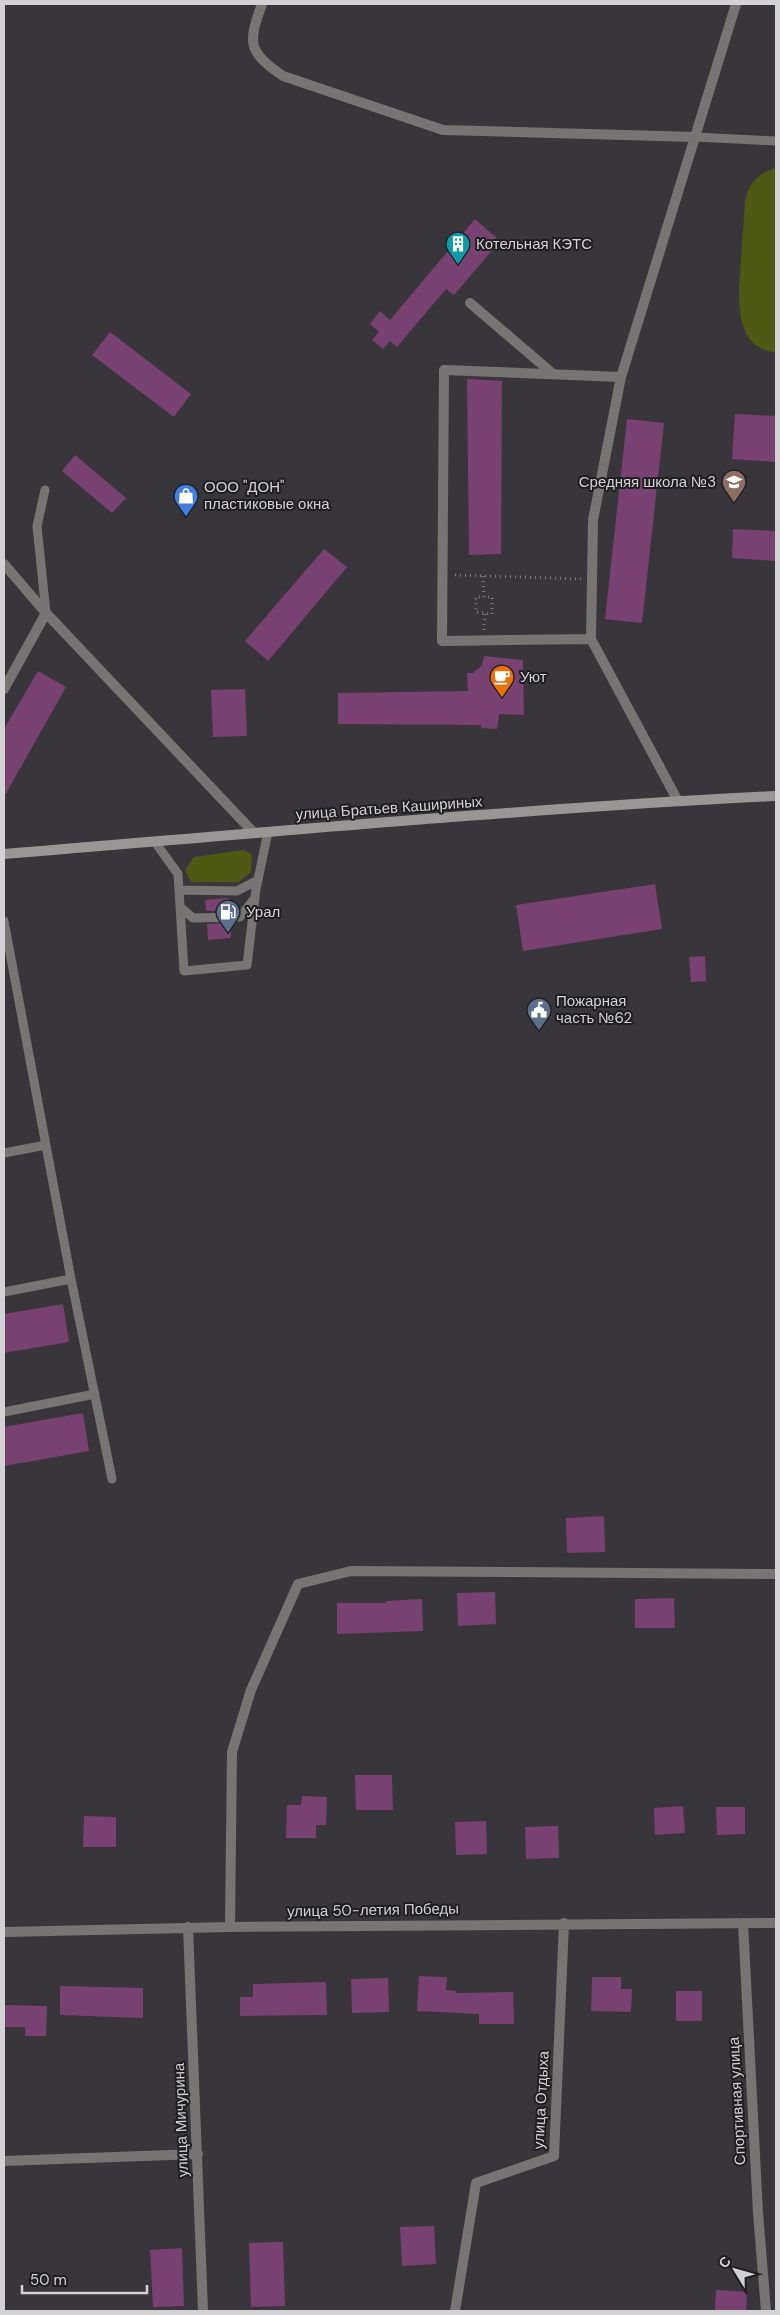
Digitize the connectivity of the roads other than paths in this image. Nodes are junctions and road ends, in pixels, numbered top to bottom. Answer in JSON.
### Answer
{"nodes":[{"id":1,"x":262,"y":4,"type":"edge"},
{"id":2,"x":736,"y":4,"type":"edge"},
{"id":3,"x":695,"y":137,"type":"junction"},
{"id":4,"x":776,"y":142,"type":"edge"},
{"id":5,"x":470,"y":303,"type":"dead end"},
{"id":6,"x":552,"y":373,"type":"junction"},
{"id":7,"x":621,"y":377,"type":"junction"},
{"id":8,"x":45,"y":490,"type":"dead end"},
{"id":9,"x":4,"y":564,"type":"edge"},
{"id":10,"x":46,"y":613,"type":"junction"},
{"id":11,"x":591,"y":639,"type":"junction"},
{"id":12,"x":4,"y":689,"type":"edge"},
{"id":13,"x":776,"y":796,"type":"edge"},
{"id":14,"x":678,"y":801,"type":"junction"},
{"id":15,"x":268,"y":832,"type":"junction"},
{"id":16,"x":254,"y":833,"type":"junction"},
{"id":17,"x":155,"y":842,"type":"junction"},
{"id":18,"x":4,"y":854,"type":"edge"},
{"id":19,"x":258,"y":880,"type":"junction"},
{"id":20,"x":179,"y":890,"type":"junction"},
{"id":21,"x":255,"y":898,"type":"junction"},
{"id":22,"x":180,"y":907,"type":"junction"},
{"id":23,"x":4,"y":927,"type":"edge"},
{"id":24,"x":46,"y":1145,"type":"junction"},
{"id":25,"x":4,"y":1153,"type":"edge"},
{"id":26,"x":71,"y":1279,"type":"junction"},
{"id":27,"x":4,"y":1292,"type":"edge"},
{"id":28,"x":95,"y":1394,"type":"junction"},
{"id":29,"x":4,"y":1412,"type":"edge"},
{"id":30,"x":112,"y":1479,"type":"dead end"},
{"id":31,"x":776,"y":1574,"type":"edge"},
{"id":32,"x":564,"y":1923,"type":"junction"},
{"id":33,"x":776,"y":1923,"type":"edge"},
{"id":34,"x":743,"y":1924,"type":"junction"},
{"id":35,"x":230,"y":1927,"type":"junction"},
{"id":36,"x":188,"y":1928,"type":"junction"},
{"id":37,"x":4,"y":1932,"type":"edge"},
{"id":38,"x":198,"y":2154,"type":"junction"},
{"id":39,"x":4,"y":2161,"type":"edge"},
{"id":40,"x":203,"y":2311,"type":"edge"},
{"id":41,"x":454,"y":2311,"type":"edge"},
{"id":42,"x":766,"y":2311,"type":"edge"}],
"edges":[{"from":1,"to":3,"type":"street"},
{"from":2,"to":3,"type":"street"},
{"from":3,"to":4,"type":"lane"},
{"from":3,"to":7,"type":"street"},
{"from":5,"to":6,"type":"street"},
{"from":6,"to":7,"type":"street"},
{"from":6,"to":11,"type":"street"},
{"from":7,"to":11,"type":"street"},
{"from":8,"to":10,"type":"lane"},
{"from":9,"to":10,"type":"street"},
{"from":10,"to":12,"type":"street"},
{"from":10,"to":16,"type":"street"},
{"from":11,"to":14,"type":"street"},
{"from":13,"to":14,"type":"main road","name":"улица Братьев Кашириных"},
{"from":14,"to":15,"type":"main road","name":"улица Братьев Кашириных"},
{"from":15,"to":16,"type":"main road","name":"улица Братьев Кашириных"},
{"from":15,"to":19,"type":"lane"},
{"from":16,"to":17,"type":"main road","name":"улица Братьев Кашириных"},
{"from":17,"to":18,"type":"main road","name":"улица Братьев Кашириных"},
{"from":17,"to":20,"type":"lane"},
{"from":19,"to":20,"type":"lane"},
{"from":19,"to":21,"type":"lane"},
{"from":20,"to":22,"type":"lane"},
{"from":21,"to":22,"type":"lane"},
{"from":21,"to":22,"type":"lane"},
{"from":23,"to":24,"type":"lane"},
{"from":24,"to":25,"type":"lane"},
{"from":24,"to":26,"type":"lane"},
{"from":26,"to":27,"type":"lane"},
{"from":26,"to":28,"type":"lane"},
{"from":28,"to":29,"type":"lane"},
{"from":28,"to":30,"type":"lane"},
{"from":31,"to":35,"type":"street"},
{"from":32,"to":34,"type":"street","name":"улица 50-летия Победы"},
{"from":32,"to":35,"type":"street","name":"улица 50-летия Победы"},
{"from":32,"to":41,"type":"street","name":"улица Отдыха"},
{"from":33,"to":34,"type":"street"},
{"from":34,"to":42,"type":"street","name":"Спортивная улица"},
{"from":35,"to":36,"type":"street","name":"улица 50-летия Победы"},
{"from":36,"to":37,"type":"street","name":"улица 50-летия Победы"},
{"from":36,"to":38,"type":"street","name":"улица Мичурина"},
{"from":38,"to":39,"type":"street"},
{"from":38,"to":40,"type":"street","name":"улица Мичурина"}]}
